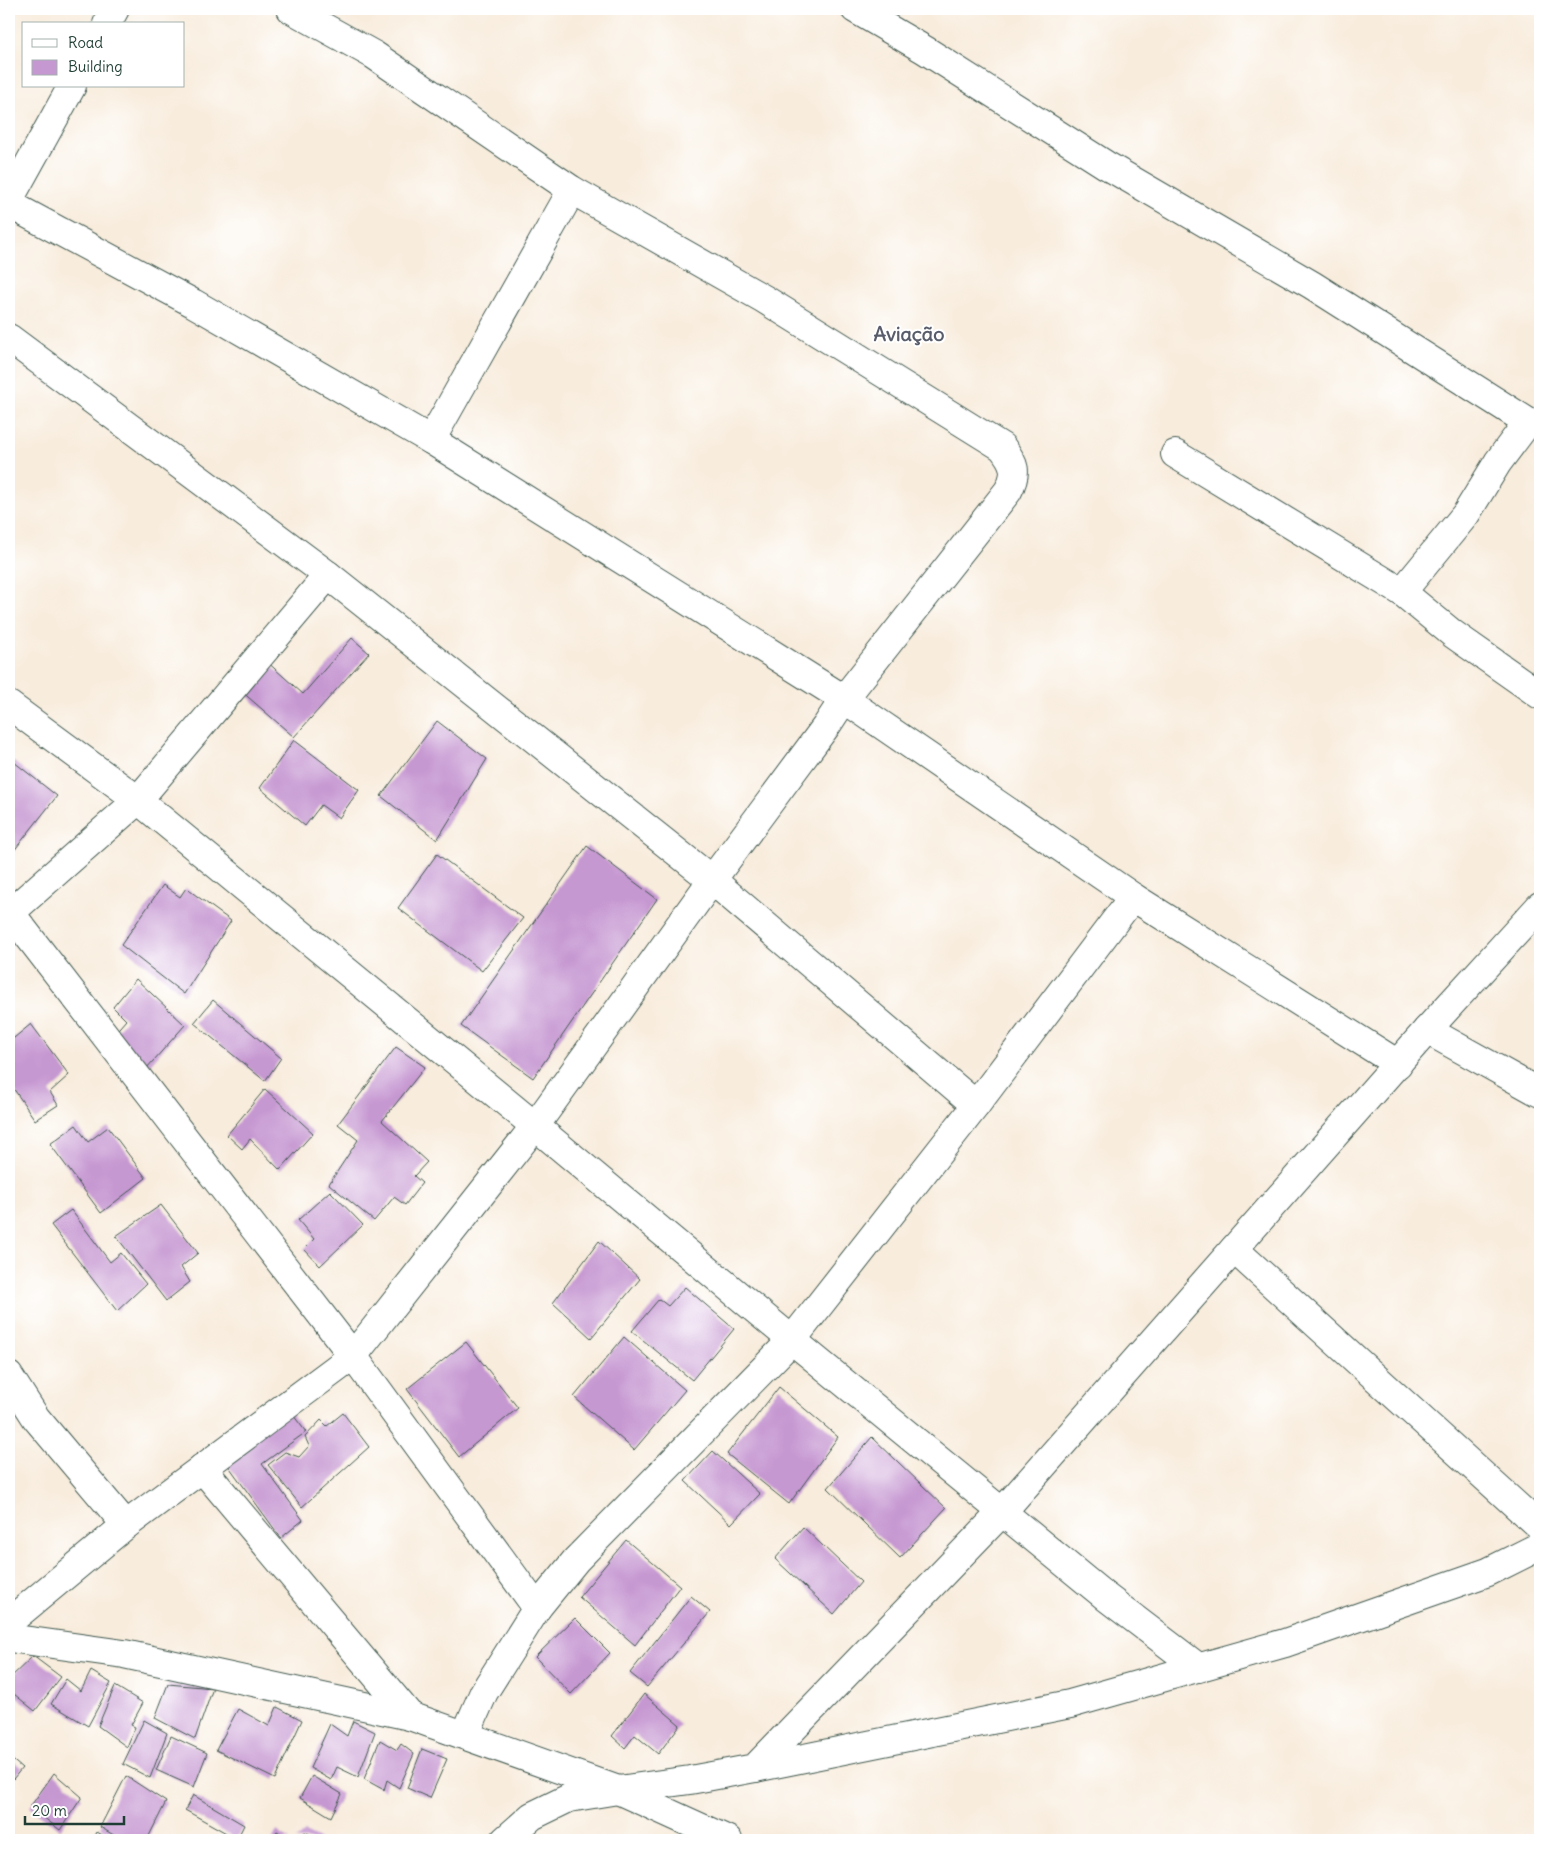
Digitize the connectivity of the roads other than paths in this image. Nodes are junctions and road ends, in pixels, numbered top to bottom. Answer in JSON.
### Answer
{"nodes":[{"id":1,"x":115,"y":9,"type":"edge"},
{"id":2,"x":291,"y":9,"type":"edge"},
{"id":3,"x":855,"y":9,"type":"edge"},
{"id":4,"x":108,"y":22,"type":"edge"},
{"id":5,"x":71,"y":88,"type":"edge"},
{"id":6,"x":572,"y":190,"type":"junction"},
{"id":7,"x":9,"y":202,"type":"edge"},
{"id":8,"x":9,"y":338,"type":"edge"},
{"id":9,"x":1534,"y":414,"type":"edge"},
{"id":10,"x":431,"y":440,"type":"junction"},
{"id":11,"x":1175,"y":454,"type":"dead end"},
{"id":12,"x":328,"y":576,"type":"junction"},
{"id":13,"x":1402,"y":592,"type":"junction"},
{"id":14,"x":1540,"y":696,"type":"edge"},
{"id":15,"x":844,"y":699,"type":"junction"},
{"id":16,"x":9,"y":705,"type":"edge"},
{"id":17,"x":138,"y":800,"type":"junction"},
{"id":18,"x":712,"y":880,"type":"junction"},
{"id":19,"x":1133,"y":897,"type":"junction"},
{"id":20,"x":1540,"y":906,"type":"edge"},
{"id":21,"x":9,"y":912,"type":"edge"},
{"id":22,"x":1427,"y":1030,"type":"junction"},
{"id":23,"x":1398,"y":1064,"type":"junction"},
{"id":24,"x":1540,"y":1094,"type":"edge"},
{"id":25,"x":976,"y":1105,"type":"junction"},
{"id":26,"x":535,"y":1126,"type":"junction"},
{"id":27,"x":1234,"y":1249,"type":"junction"},
{"id":28,"x":792,"y":1340,"type":"junction"},
{"id":29,"x":353,"y":1356,"type":"junction"},
{"id":30,"x":9,"y":1376,"type":"edge"},
{"id":31,"x":202,"y":1468,"type":"junction"},
{"id":32,"x":1003,"y":1511,"type":"junction"},
{"id":33,"x":126,"y":1525,"type":"junction"},
{"id":34,"x":1540,"y":1527,"type":"edge"},
{"id":35,"x":1540,"y":1546,"type":"edge"},
{"id":36,"x":537,"y":1608,"type":"junction"},
{"id":37,"x":9,"y":1622,"type":"edge"},
{"id":38,"x":9,"y":1638,"type":"edge"},
{"id":39,"x":1199,"y":1668,"type":"junction"},
{"id":40,"x":410,"y":1716,"type":"junction"},
{"id":41,"x":465,"y":1735,"type":"junction"},
{"id":42,"x":755,"y":1768,"type":"junction"},
{"id":43,"x":618,"y":1790,"type":"junction"},
{"id":44,"x":504,"y":1840,"type":"edge"},
{"id":45,"x":728,"y":1840,"type":"edge"}],
"edges":[{"from":1,"to":4,"type":"street"},
{"from":2,"to":6,"type":"street"},
{"from":3,"to":9,"type":"street"},
{"from":5,"to":7,"type":"street"},
{"from":6,"to":10,"type":"street"},
{"from":6,"to":15,"type":"street"},
{"from":7,"to":10,"type":"street"},
{"from":8,"to":12,"type":"street"},
{"from":9,"to":13,"type":"street"},
{"from":10,"to":15,"type":"street"},
{"from":11,"to":13,"type":"street"},
{"from":12,"to":17,"type":"street"},
{"from":12,"to":18,"type":"street"},
{"from":13,"to":14,"type":"street"},
{"from":15,"to":18,"type":"street"},
{"from":15,"to":19,"type":"street"},
{"from":16,"to":17,"type":"street"},
{"from":17,"to":21,"type":"street"},
{"from":17,"to":26,"type":"street"},
{"from":18,"to":25,"type":"street"},
{"from":18,"to":26,"type":"street"},
{"from":19,"to":23,"type":"street"},
{"from":19,"to":25,"type":"street"},
{"from":20,"to":22,"type":"street"},
{"from":21,"to":29,"type":"street"},
{"from":22,"to":23,"type":"street"},
{"from":22,"to":24,"type":"street"},
{"from":23,"to":27,"type":"street"},
{"from":25,"to":28,"type":"street"},
{"from":26,"to":28,"type":"street"},
{"from":26,"to":29,"type":"street"},
{"from":27,"to":32,"type":"street"},
{"from":27,"to":34,"type":"street"},
{"from":28,"to":32,"type":"street"},
{"from":28,"to":36,"type":"street"},
{"from":29,"to":31,"type":"street"},
{"from":29,"to":36,"type":"street"},
{"from":30,"to":33,"type":"street"},
{"from":31,"to":33,"type":"street"},
{"from":31,"to":40,"type":"street"},
{"from":32,"to":39,"type":"street"},
{"from":32,"to":42,"type":"street"},
{"from":33,"to":37,"type":"street"},
{"from":35,"to":39,"type":"street"},
{"from":36,"to":41,"type":"street"},
{"from":38,"to":40,"type":"street"},
{"from":39,"to":42,"type":"street"},
{"from":40,"to":41,"type":"street"},
{"from":41,"to":43,"type":"street"},
{"from":42,"to":43,"type":"street"},
{"from":43,"to":44,"type":"street"},
{"from":43,"to":45,"type":"street"}]}
